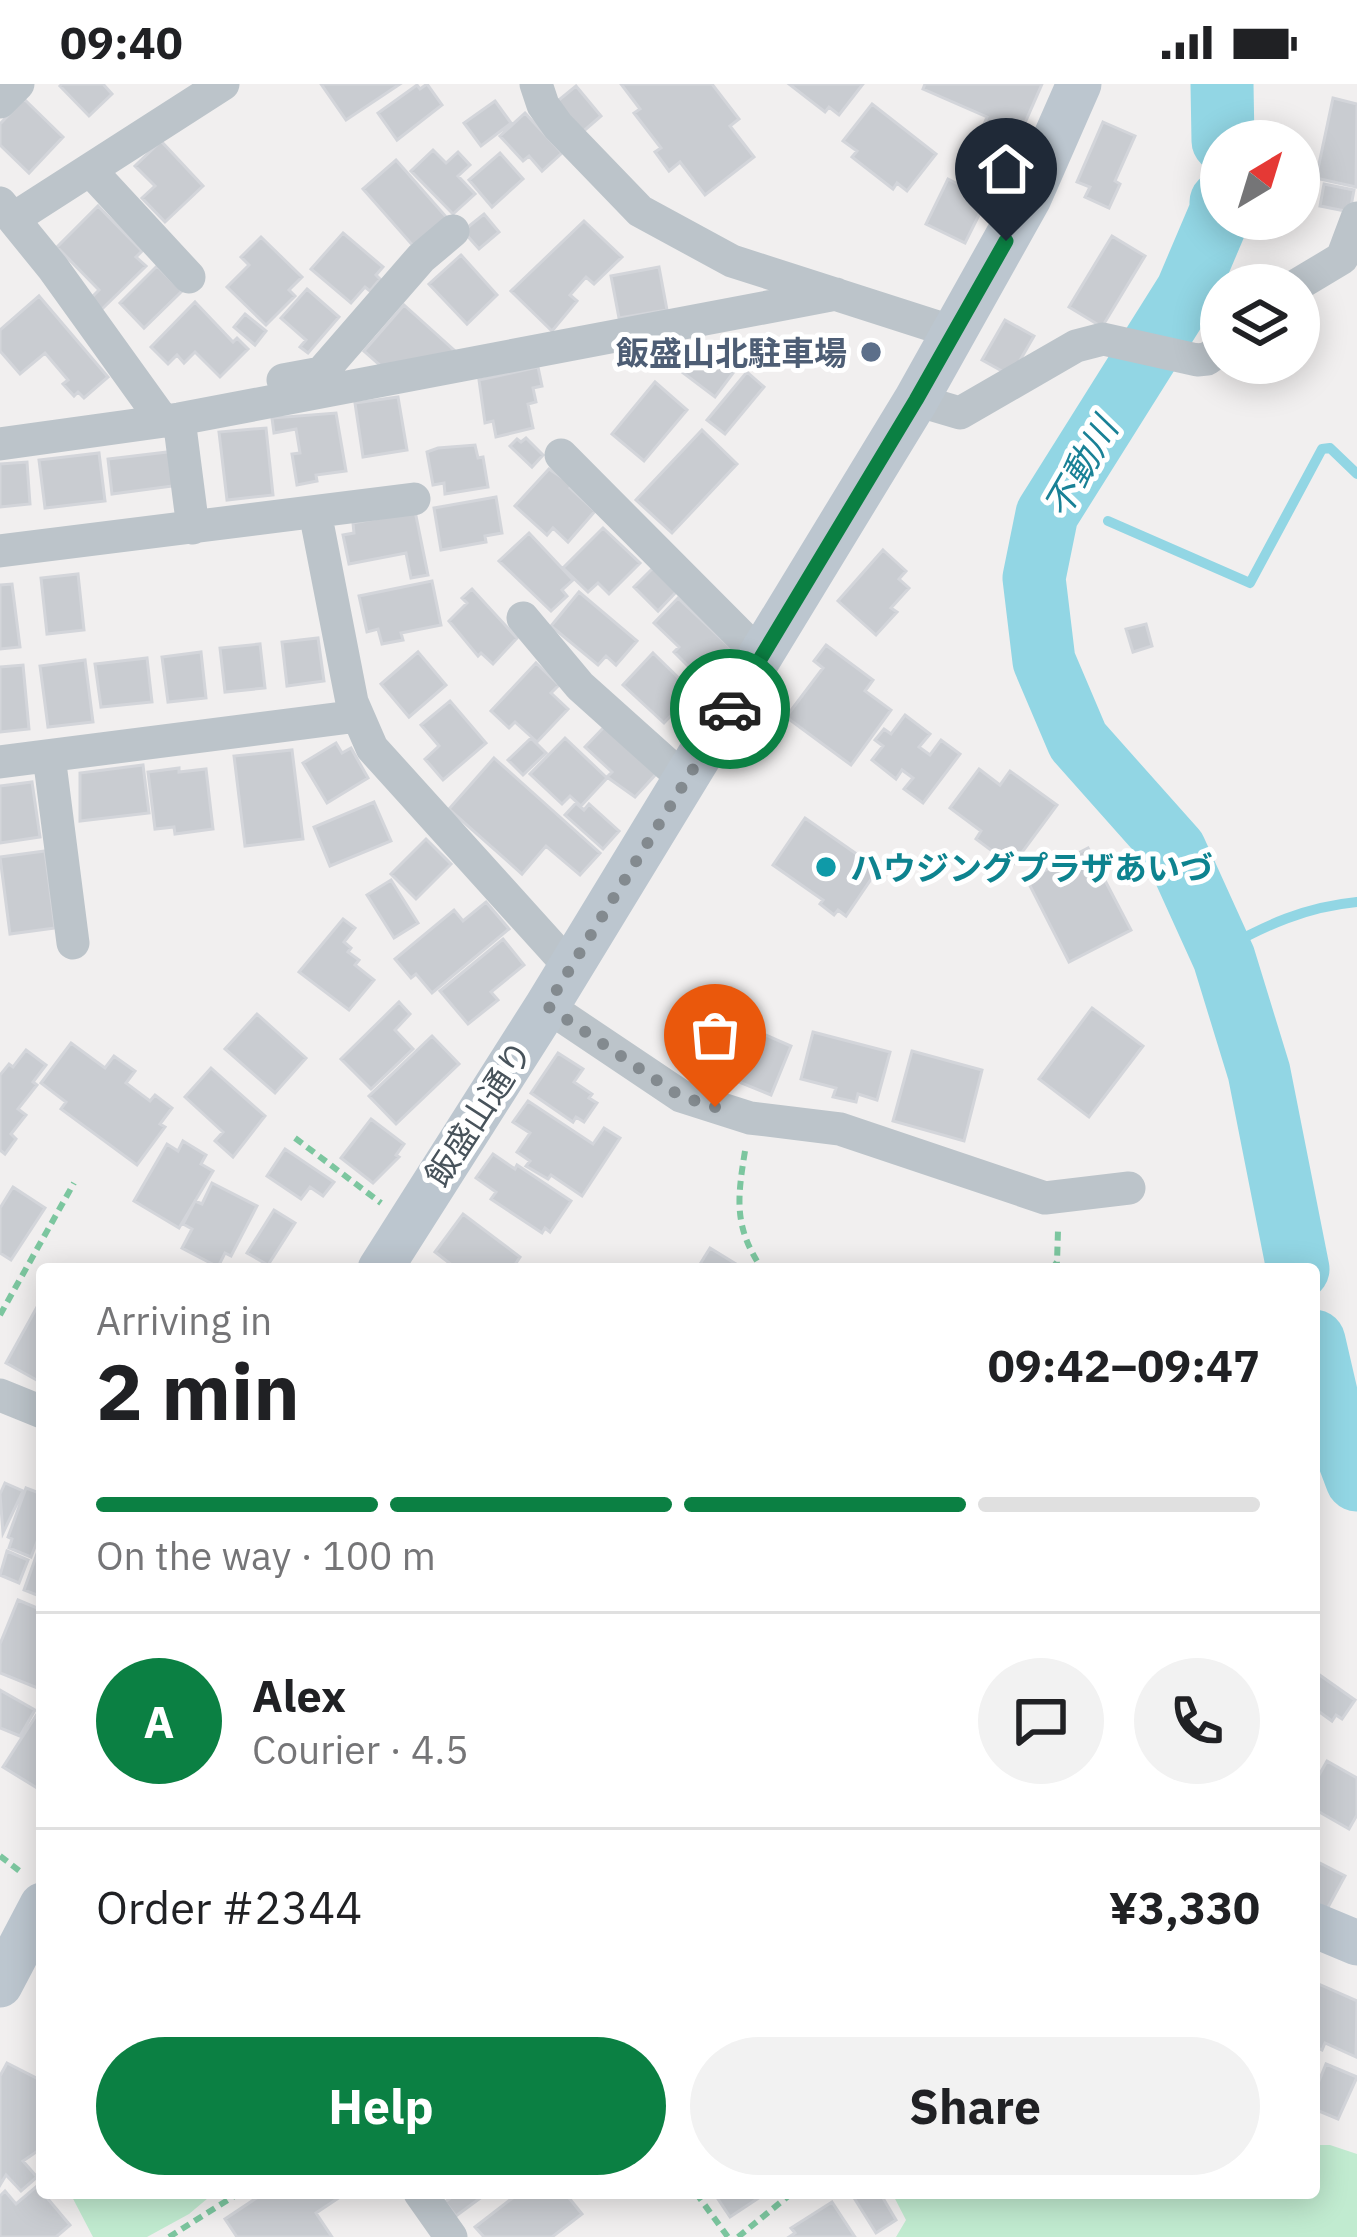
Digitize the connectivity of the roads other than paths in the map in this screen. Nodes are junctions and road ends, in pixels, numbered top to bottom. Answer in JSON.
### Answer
{"nodes":[{"id":1,"x":18,"y":84,"type":"edge"},
{"id":2,"x":224,"y":84,"type":"edge"},
{"id":3,"x":536,"y":84,"type":"edge"},
{"id":4,"x":1079,"y":84,"type":"edge"},
{"id":5,"x":0,"y":102,"type":"edge"},
{"id":6,"x":90,"y":170,"type":"junction"},
{"id":7,"x":8,"y":210,"type":"edge"},
{"id":8,"x":1357,"y":218,"type":"edge"},
{"id":9,"x":452,"y":232,"type":"dead end"},
{"id":10,"x":1320,"y":271,"type":"edge"},
{"id":11,"x":189,"y":277,"type":"dead end"},
{"id":12,"x":836,"y":294,"type":"junction"},
{"id":13,"x":953,"y":332,"type":"junction"},
{"id":14,"x":1200,"y":353,"type":"edge"},
{"id":15,"x":916,"y":400,"type":"junction"},
{"id":16,"x":164,"y":415,"type":"junction"},
{"id":17,"x":0,"y":443,"type":"edge"},
{"id":18,"x":561,"y":455,"type":"dead end"},
{"id":19,"x":415,"y":500,"type":"dead end"},
{"id":20,"x":315,"y":512,"type":"junction"},
{"id":21,"x":194,"y":528,"type":"junction"},
{"id":22,"x":0,"y":551,"type":"edge"},
{"id":23,"x":523,"y":618,"type":"dead end"},
{"id":24,"x":762,"y":657,"type":"junction"},
{"id":25,"x":358,"y":716,"type":"junction"},
{"id":26,"x":49,"y":756,"type":"junction"},
{"id":27,"x":0,"y":762,"type":"edge"},
{"id":28,"x":686,"y":781,"type":"junction"},
{"id":29,"x":74,"y":943,"type":"dead end"},
{"id":30,"x":571,"y":967,"type":"junction"},
{"id":31,"x":547,"y":1006,"type":"junction"},
{"id":32,"x":1129,"y":1188,"type":"dead end"},
{"id":33,"x":384,"y":1263,"type":"edge"},
{"id":34,"x":0,"y":1395,"type":"edge"},
{"id":35,"x":36,"y":1410,"type":"edge"},
{"id":36,"x":36,"y":1916,"type":"edge"},
{"id":37,"x":1320,"y":1927,"type":"edge"},
{"id":38,"x":1357,"y":1943,"type":"edge"},
{"id":39,"x":0,"y":1985,"type":"edge"},
{"id":40,"x":424,"y":2199,"type":"edge"},
{"id":41,"x":451,"y":2237,"type":"edge"}],
"edges":[{"from":1,"to":5,"type":"street"},
{"from":2,"to":6,"type":"street"},
{"from":3,"to":12,"type":"street"},
{"from":4,"to":13,"type":"street","name":"飯盛山通り"},
{"from":6,"to":7,"type":"street"},
{"from":6,"to":11,"type":"street"},
{"from":7,"to":16,"type":"street"},
{"from":8,"to":10,"type":"street"},
{"from":9,"to":16,"type":"street"},
{"from":12,"to":13,"type":"street"},
{"from":12,"to":16,"type":"street"},
{"from":13,"to":15,"type":"street","name":"飯盛山通り"},
{"from":14,"to":15,"type":"street"},
{"from":15,"to":24,"type":"street","name":"飯盛山通り"},
{"from":16,"to":17,"type":"street"},
{"from":16,"to":21,"type":"street"},
{"from":18,"to":24,"type":"street"},
{"from":19,"to":20,"type":"street"},
{"from":20,"to":21,"type":"street"},
{"from":20,"to":25,"type":"street"},
{"from":21,"to":22,"type":"street"},
{"from":23,"to":28,"type":"street"},
{"from":24,"to":28,"type":"street","name":"飯盛山通り"},
{"from":25,"to":26,"type":"street"},
{"from":25,"to":30,"type":"street"},
{"from":26,"to":27,"type":"street"},
{"from":26,"to":29,"type":"street"},
{"from":28,"to":30,"type":"street","name":"飯盛山通り"},
{"from":30,"to":31,"type":"street","name":"飯盛山通り"},
{"from":31,"to":32,"type":"street"},
{"from":31,"to":33,"type":"street","name":"飯盛山通り"},
{"from":34,"to":35,"type":"street"},
{"from":36,"to":39,"type":"street"},
{"from":37,"to":38,"type":"street"},
{"from":40,"to":41,"type":"street"}]}
